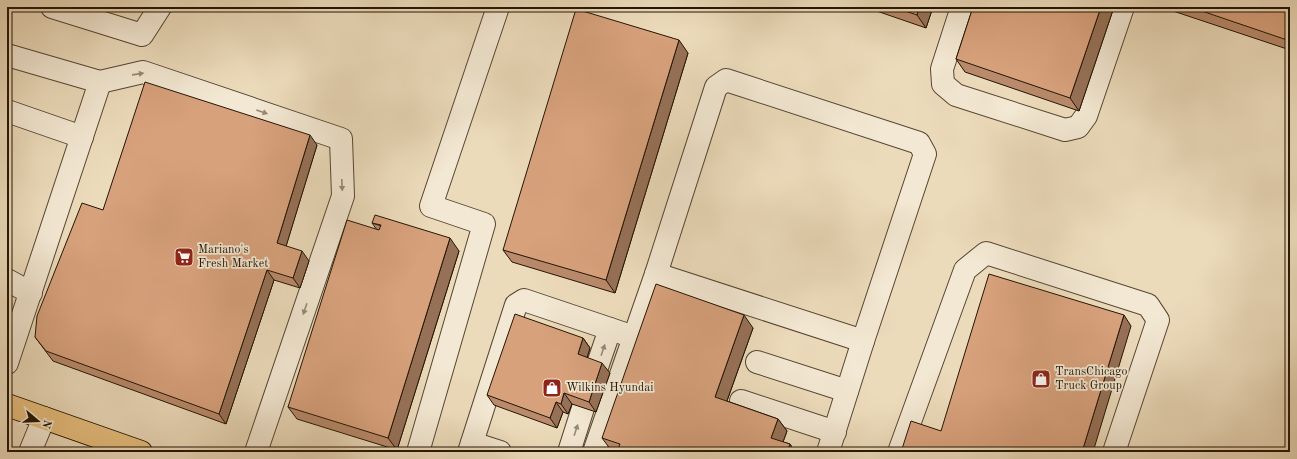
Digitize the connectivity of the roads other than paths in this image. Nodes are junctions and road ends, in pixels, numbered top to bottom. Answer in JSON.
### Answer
{"nodes":[{"id":1,"x":52,"y":7,"type":"edge"},
{"id":2,"x":160,"y":7,"type":"edge"},
{"id":3,"x":498,"y":7,"type":"edge"},
{"id":4,"x":962,"y":7,"type":"edge"},
{"id":5,"x":1123,"y":7,"type":"edge"},
{"id":6,"x":7,"y":55,"type":"edge"},
{"id":7,"x":100,"y":82,"type":"junction"},
{"id":8,"x":7,"y":111,"type":"edge"},
{"id":9,"x":82,"y":137,"type":"junction"},
{"id":10,"x":656,"y":274,"type":"junction"},
{"id":11,"x":7,"y":280,"type":"edge"},
{"id":12,"x":31,"y":293,"type":"junction"},
{"id":13,"x":610,"y":329,"type":"junction"},
{"id":14,"x":634,"y":337,"type":"junction"},
{"id":15,"x":863,"y":341,"type":"junction"},
{"id":16,"x":757,"y":362,"type":"dead end"},
{"id":17,"x":7,"y":363,"type":"edge"},
{"id":18,"x":596,"y":370,"type":"edge"},
{"id":19,"x":847,"y":391,"type":"junction"},
{"id":20,"x":741,"y":401,"type":"dead end"},
{"id":21,"x":7,"y":405,"type":"edge"},
{"id":22,"x":583,"y":408,"type":"edge"},
{"id":23,"x":44,"y":418,"type":"junction"},
{"id":24,"x":831,"y":442,"type":"edge"},
{"id":25,"x":470,"y":447,"type":"edge"},
{"id":26,"x":30,"y":452,"type":"edge"},
{"id":27,"x":141,"y":452,"type":"edge"},
{"id":28,"x":256,"y":452,"type":"edge"},
{"id":29,"x":418,"y":452,"type":"edge"},
{"id":30,"x":500,"y":452,"type":"edge"},
{"id":31,"x":569,"y":452,"type":"edge"},
{"id":32,"x":594,"y":452,"type":"edge"},
{"id":33,"x":899,"y":452,"type":"edge"},
{"id":34,"x":1114,"y":452,"type":"edge"}],
"edges":[{"from":1,"to":2,"type":"lane"},
{"from":3,"to":29,"type":"lane"},
{"from":4,"to":5,"type":"lane"},
{"from":6,"to":7,"type":"lane"},
{"from":7,"to":9,"type":"lane"},
{"from":7,"to":28,"type":"lane","one_way":true},
{"from":8,"to":9,"type":"lane"},
{"from":9,"to":12,"type":"lane"},
{"from":10,"to":14,"type":"lane"},
{"from":10,"to":15,"type":"lane"},
{"from":10,"to":15,"type":"lane"},
{"from":11,"to":12,"type":"lane"},
{"from":12,"to":17,"type":"lane"},
{"from":13,"to":14,"type":"lane"},
{"from":18,"to":13,"type":"lane","one_way":true},
{"from":13,"to":25,"type":"lane"},
{"from":14,"to":32,"type":"lane"},
{"from":15,"to":19,"type":"lane"},
{"from":16,"to":19,"type":"lane"},
{"from":19,"to":24,"type":"lane"},
{"from":20,"to":24,"type":"lane"},
{"from":21,"to":23,"type":"main road"},
{"from":31,"to":22,"type":"lane","one_way":true},
{"from":23,"to":26,"type":"lane"},
{"from":23,"to":27,"type":"main road"},
{"from":25,"to":30,"type":"lane"},
{"from":33,"to":34,"type":"lane"}]}
